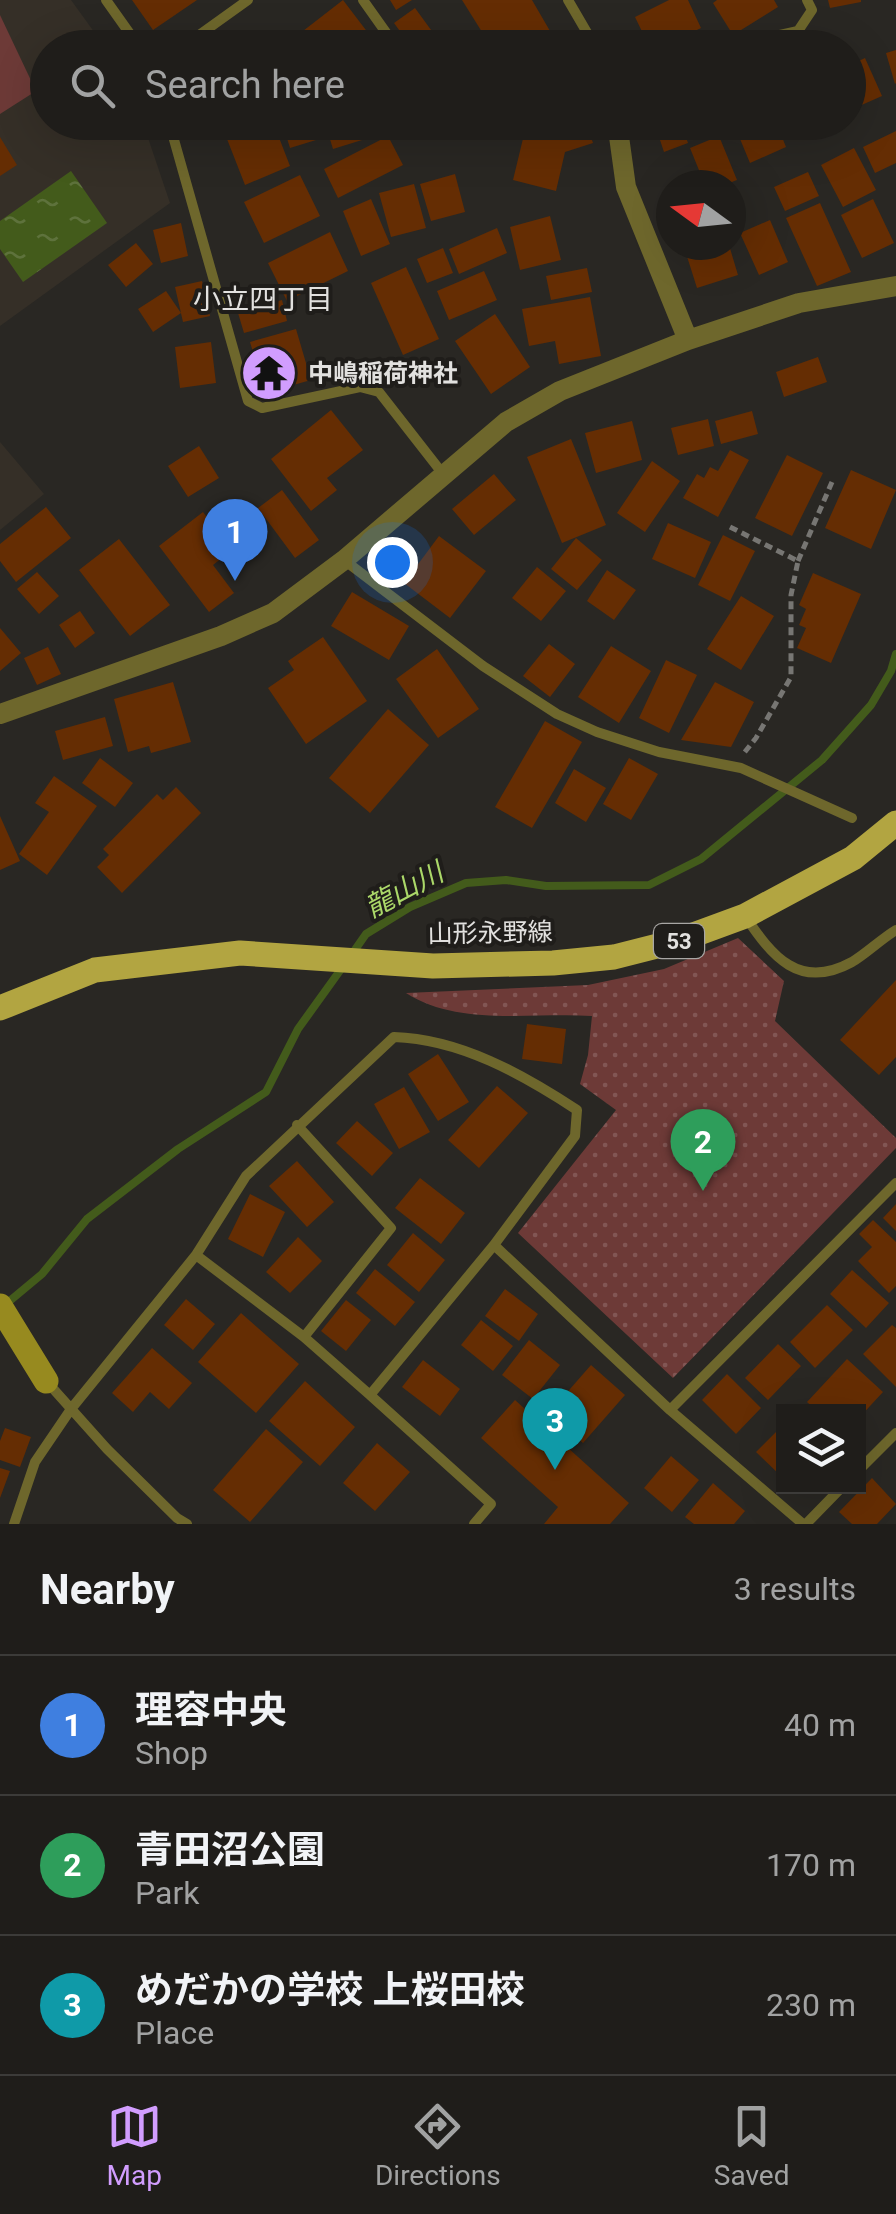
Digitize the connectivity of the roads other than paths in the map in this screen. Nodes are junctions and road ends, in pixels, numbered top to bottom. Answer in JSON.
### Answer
{"nodes":[{"id":1,"x":106,"y":0,"type":"edge"},
{"id":2,"x":248,"y":0,"type":"edge"},
{"id":3,"x":363,"y":0,"type":"edge"},
{"id":4,"x":568,"y":0,"type":"edge"},
{"id":5,"x":806,"y":0,"type":"edge"},
{"id":6,"x":127,"y":30,"type":"edge"},
{"id":7,"x":206,"y":30,"type":"edge"},
{"id":8,"x":384,"y":30,"type":"edge"},
{"id":9,"x":586,"y":30,"type":"edge"},
{"id":10,"x":799,"y":30,"type":"edge"},
{"id":11,"x":174,"y":140,"type":"edge"},
{"id":12,"x":619,"y":140,"type":"edge"},
{"id":13,"x":896,"y":286,"type":"edge"},
{"id":14,"x":688,"y":340,"type":"junction"},
{"id":15,"x":443,"y":474,"type":"junction"},
{"id":16,"x":344,"y":560,"type":"junction"},
{"id":17,"x":0,"y":714,"type":"edge"},
{"id":18,"x":852,"y":818,"type":"dead end"},
{"id":19,"x":894,"y":827,"type":"edge"},
{"id":20,"x":745,"y":916,"type":"junction"},
{"id":21,"x":896,"y":930,"type":"edge"},
{"id":22,"x":0,"y":1008,"type":"edge"},
{"id":23,"x":297,"y":1125,"type":"junction"},
{"id":24,"x":896,"y":1184,"type":"edge"},
{"id":25,"x":494,"y":1245,"type":"junction"},
{"id":26,"x":196,"y":1255,"type":"junction"},
{"id":27,"x":0,"y":1306,"type":"edge"},
{"id":28,"x":304,"y":1336,"type":"junction"},
{"id":29,"x":46,"y":1381,"type":"joint"},
{"id":30,"x":370,"y":1394,"type":"junction"},
{"id":31,"x":71,"y":1410,"type":"junction"},
{"id":32,"x":670,"y":1410,"type":"junction"},
{"id":33,"x":896,"y":1433,"type":"edge"},
{"id":34,"x":866,"y":1463,"type":"edge"},
{"id":35,"x":836,"y":1494,"type":"edge"},
{"id":36,"x":14,"y":1524,"type":"edge"},
{"id":37,"x":188,"y":1524,"type":"edge"},
{"id":38,"x":474,"y":1524,"type":"edge"},
{"id":39,"x":805,"y":1524,"type":"edge"}],
"edges":[{"from":1,"to":6,"type":"lane"},
{"from":2,"to":7,"type":"lane"},
{"from":3,"to":8,"type":"lane"},
{"from":4,"to":9,"type":"lane"},
{"from":5,"to":10,"type":"lane"},
{"from":11,"to":15,"type":"lane"},
{"from":12,"to":14,"type":"street"},
{"from":13,"to":14,"type":"street"},
{"from":14,"to":15,"type":"street"},
{"from":15,"to":16,"type":"street"},
{"from":16,"to":17,"type":"street"},
{"from":16,"to":18,"type":"lane"},
{"from":19,"to":20,"type":"main road","name":"山形永野線","number":"53"},
{"from":20,"to":21,"type":"lane"},
{"from":20,"to":22,"type":"main road","name":"山形永野線","number":"53"},
{"from":23,"to":25,"type":"lane"},
{"from":23,"to":26,"type":"lane"},
{"from":23,"to":28,"type":"lane"},
{"from":24,"to":32,"type":"lane"},
{"from":25,"to":30,"type":"lane"},
{"from":25,"to":32,"type":"lane"},
{"from":26,"to":28,"type":"lane"},
{"from":26,"to":31,"type":"lane"},
{"from":27,"to":29,"type":"street"},
{"from":28,"to":30,"type":"lane"},
{"from":29,"to":31,"type":"lane"},
{"from":30,"to":38,"type":"lane"},
{"from":31,"to":36,"type":"lane"},
{"from":31,"to":37,"type":"lane"},
{"from":32,"to":39,"type":"lane"},
{"from":33,"to":34,"type":"lane"},
{"from":35,"to":39,"type":"lane"}]}
